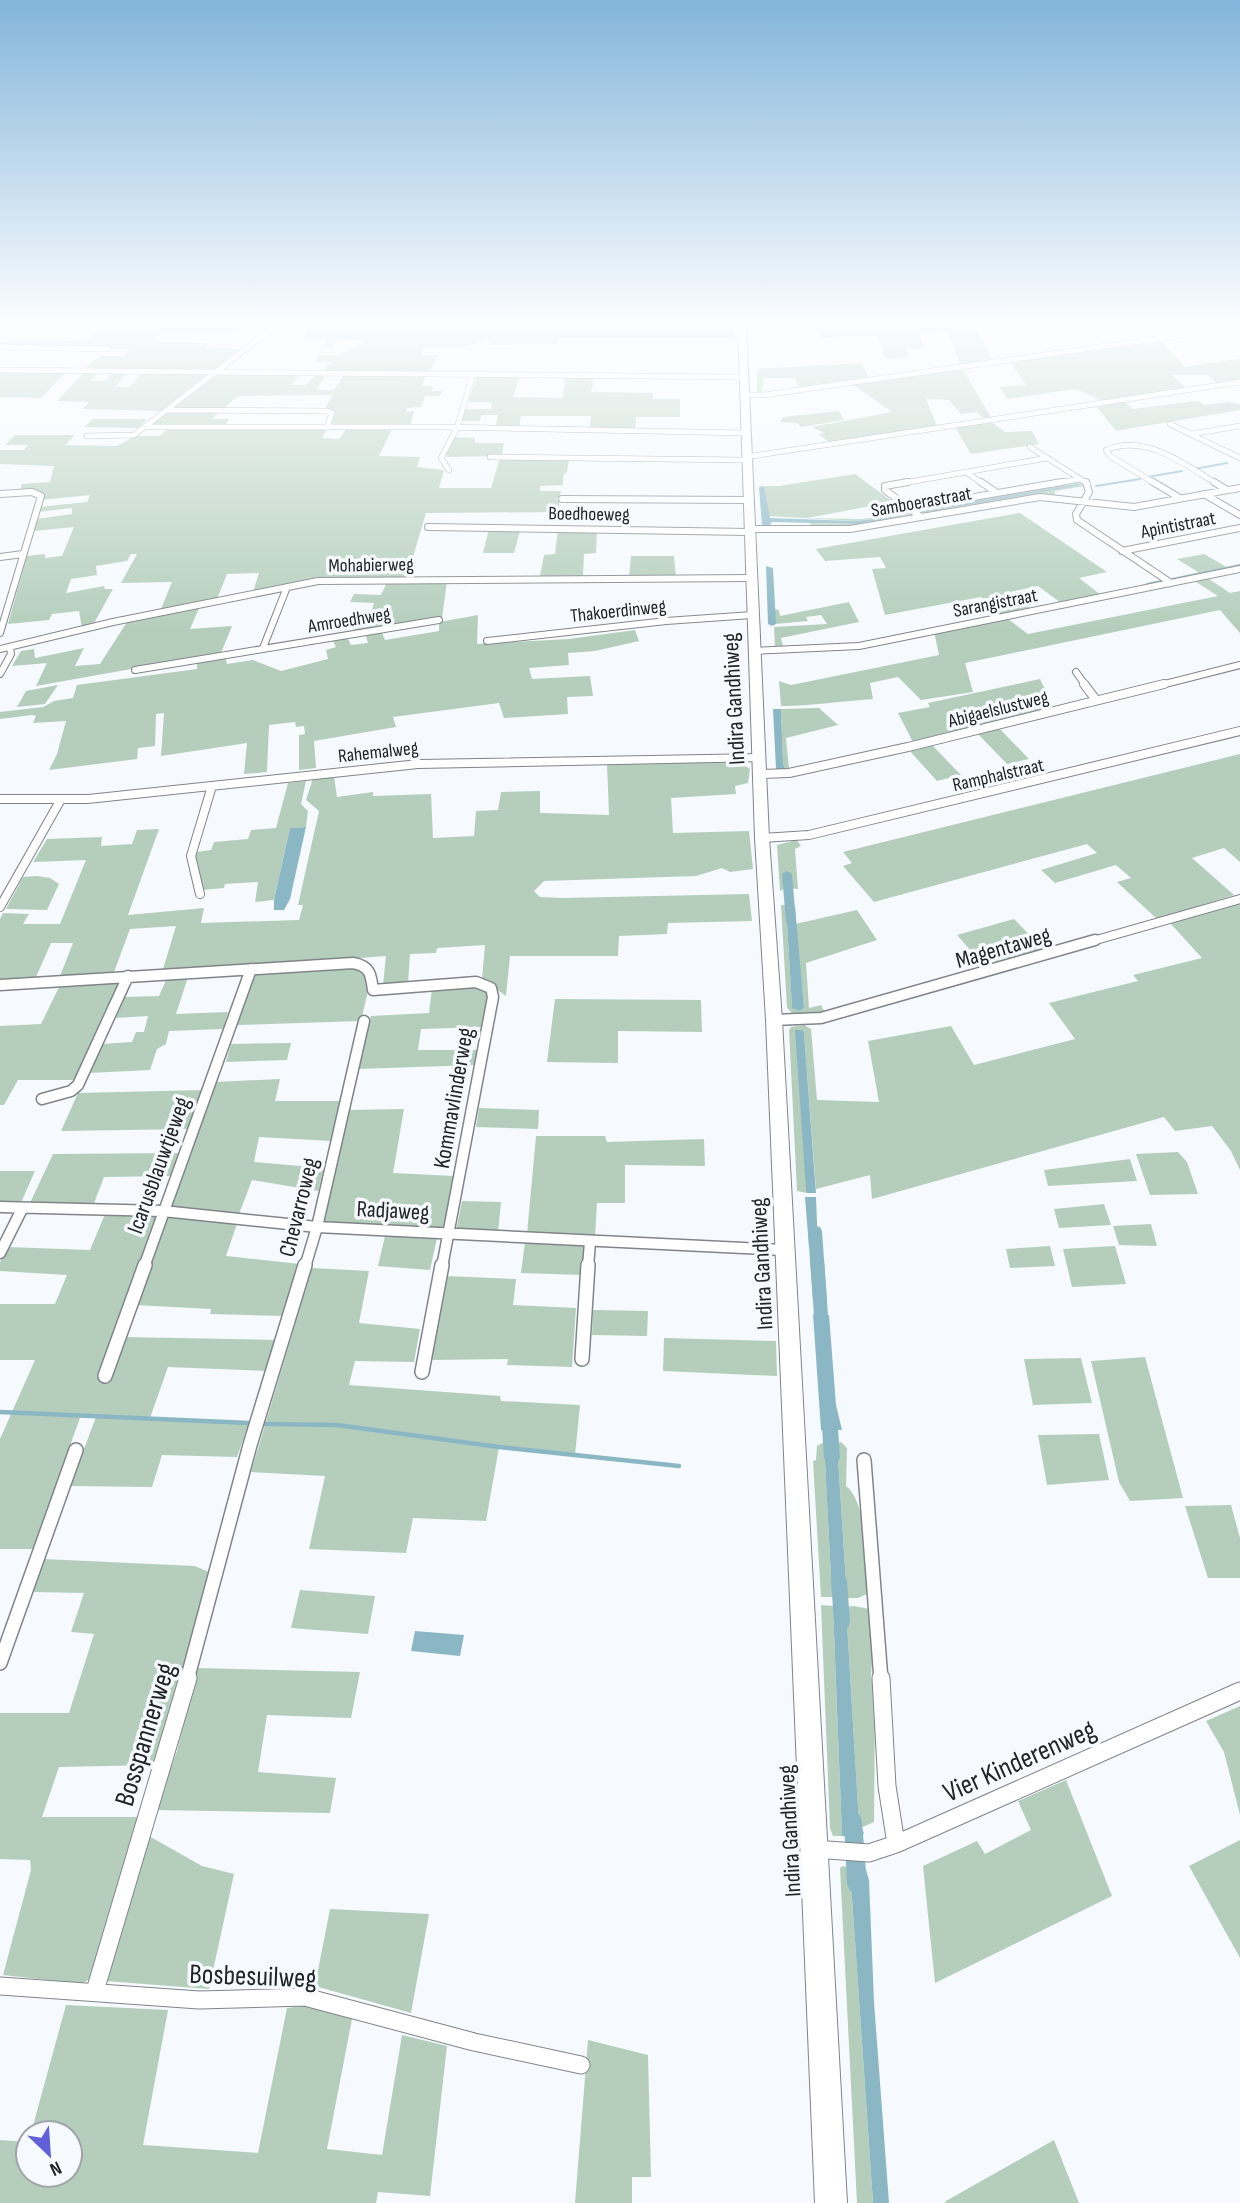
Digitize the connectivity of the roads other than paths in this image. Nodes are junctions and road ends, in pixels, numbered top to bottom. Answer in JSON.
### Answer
{"nodes":[{"id":1,"x":145,"y":427,"type":"joint"},
{"id":2,"x":744,"y":427,"type":"edge"},
{"id":3,"x":949,"y":427,"type":"edge"},
{"id":4,"x":1176,"y":427,"type":"edge"},
{"id":5,"x":1235,"y":427,"type":"edge"},
{"id":6,"x":327,"y":428,"type":"joint"},
{"id":7,"x":457,"y":428,"type":"junction"},
{"id":8,"x":744,"y":433,"type":"junction"},
{"id":9,"x":1191,"y":434,"type":"junction"},
{"id":10,"x":87,"y":436,"type":"dead end"},
{"id":11,"x":1030,"y":447,"type":"dead end"},
{"id":12,"x":490,"y":457,"type":"dead end"},
{"id":13,"x":746,"y":458,"type":"junction"},
{"id":14,"x":1047,"y":458,"type":"junction"},
{"id":15,"x":1240,"y":458,"type":"edge"},
{"id":16,"x":449,"y":470,"type":"dead end"},
{"id":17,"x":966,"y":472,"type":"junction"},
{"id":18,"x":1080,"y":479,"type":"junction"},
{"id":19,"x":1240,"y":488,"type":"edge"},
{"id":20,"x":1227,"y":490,"type":"junction"},
{"id":21,"x":998,"y":493,"type":"junction"},
{"id":22,"x":0,"y":494,"type":"edge"},
{"id":23,"x":1204,"y":494,"type":"junction"},
{"id":24,"x":1180,"y":498,"type":"junction"},
{"id":25,"x":562,"y":499,"type":"dead end"},
{"id":26,"x":748,"y":500,"type":"junction"},
{"id":27,"x":1084,"y":502,"type":"junction"},
{"id":28,"x":909,"y":508,"type":"junction"},
{"id":29,"x":1240,"y":515,"type":"edge"},
{"id":30,"x":921,"y":517,"type":"junction"},
{"id":31,"x":428,"y":527,"type":"dead end"},
{"id":32,"x":1240,"y":528,"type":"edge"},
{"id":33,"x":751,"y":530,"type":"junction"},
{"id":34,"x":1122,"y":551,"type":"junction"},
{"id":35,"x":23,"y":555,"type":"junction"},
{"id":36,"x":0,"y":557,"type":"edge"},
{"id":37,"x":1240,"y":569,"type":"edge"},
{"id":38,"x":751,"y":578,"type":"junction"},
{"id":39,"x":1171,"y":583,"type":"junction"},
{"id":40,"x":287,"y":587,"type":"junction"},
{"id":41,"x":4,"y":614,"type":"edge"},
{"id":42,"x":752,"y":615,"type":"junction"},
{"id":43,"x":439,"y":620,"type":"dead end"},
{"id":44,"x":0,"y":633,"type":"edge"},
{"id":45,"x":487,"y":641,"type":"dead end"},
{"id":46,"x":10,"y":647,"type":"junction"},
{"id":47,"x":263,"y":648,"type":"junction"},
{"id":48,"x":0,"y":649,"type":"edge"},
{"id":49,"x":758,"y":650,"type":"junction"},
{"id":50,"x":1240,"y":665,"type":"edge"},
{"id":51,"x":135,"y":670,"type":"dead end"},
{"id":52,"x":1076,"y":672,"type":"dead end"},
{"id":53,"x":0,"y":674,"type":"edge"},
{"id":54,"x":1096,"y":700,"type":"junction"},
{"id":55,"x":1240,"y":731,"type":"edge"},
{"id":56,"x":761,"y":766,"type":"junction"},
{"id":57,"x":212,"y":786,"type":"junction"},
{"id":58,"x":0,"y":799,"type":"edge"},
{"id":59,"x":60,"y":801,"type":"junction"},
{"id":60,"x":762,"y":838,"type":"junction"},
{"id":61,"x":200,"y":894,"type":"dead end"},
{"id":62,"x":1240,"y":899,"type":"edge"},
{"id":63,"x":0,"y":907,"type":"edge"},
{"id":64,"x":251,"y":970,"type":"junction"},
{"id":65,"x":128,"y":976,"type":"junction"},
{"id":66,"x":0,"y":985,"type":"edge"},
{"id":67,"x":774,"y":1020,"type":"junction"},
{"id":68,"x":364,"y":1021,"type":"dead end"},
{"id":69,"x":42,"y":1099,"type":"dead end"},
{"id":70,"x":0,"y":1207,"type":"edge"},
{"id":71,"x":22,"y":1209,"type":"junction"},
{"id":72,"x":163,"y":1211,"type":"junction"},
{"id":73,"x":317,"y":1227,"type":"junction"},
{"id":74,"x":448,"y":1234,"type":"junction"},
{"id":75,"x":590,"y":1242,"type":"junction"},
{"id":76,"x":784,"y":1250,"type":"junction"},
{"id":77,"x":0,"y":1253,"type":"edge"},
{"id":78,"x":582,"y":1359,"type":"dead end"},
{"id":79,"x":422,"y":1373,"type":"dead end"},
{"id":80,"x":105,"y":1376,"type":"dead end"},
{"id":81,"x":76,"y":1450,"type":"dead end"},
{"id":82,"x":864,"y":1460,"type":"dead end"},
{"id":83,"x":239,"y":1490,"type":"joint"},
{"id":84,"x":0,"y":1663,"type":"edge"},
{"id":85,"x":1240,"y":1691,"type":"edge"},
{"id":86,"x":896,"y":1844,"type":"junction"},
{"id":87,"x":814,"y":1849,"type":"junction"},
{"id":88,"x":0,"y":1986,"type":"edge"},
{"id":89,"x":96,"y":1991,"type":"junction"},
{"id":90,"x":581,"y":2065,"type":"dead end"},
{"id":91,"x":831,"y":2203,"type":"edge"}],
"edges":[{"from":1,"to":6,"type":"street"},
{"from":1,"to":10,"type":"street"},
{"from":2,"to":8,"type":"main road","name":"Indira Gandhiweg"},
{"from":3,"to":13,"type":"street"},
{"from":4,"to":9,"type":"street"},
{"from":5,"to":9,"type":"street"},
{"from":6,"to":7,"type":"street"},
{"from":7,"to":8,"type":"street"},
{"from":7,"to":16,"type":"street"},
{"from":8,"to":13,"type":"main road","name":"Indira Gandhiweg"},
{"from":9,"to":15,"type":"street"},
{"from":11,"to":14,"type":"street"},
{"from":12,"to":13,"type":"street"},
{"from":13,"to":26,"type":"main road","name":"Indira Gandhiweg"},
{"from":14,"to":17,"type":"street"},
{"from":14,"to":18,"type":"street"},
{"from":17,"to":21,"type":"street"},
{"from":17,"to":28,"type":"street"},
{"from":18,"to":21,"type":"street"},
{"from":18,"to":27,"type":"street"},
{"from":19,"to":20,"type":"street","name":"Samboerastraat"},
{"from":20,"to":23,"type":"street","name":"Samboerastraat"},
{"from":20,"to":24,"type":"street"},
{"from":21,"to":28,"type":"street"},
{"from":22,"to":35,"type":"street"},
{"from":23,"to":24,"type":"street","name":"Samboerastraat"},
{"from":23,"to":29,"type":"street"},
{"from":24,"to":27,"type":"street","name":"Samboerastraat"},
{"from":25,"to":26,"type":"street"},
{"from":26,"to":33,"type":"main road","name":"Indira Gandhiweg"},
{"from":27,"to":30,"type":"street","name":"Samboerastraat"},
{"from":27,"to":34,"type":"street"},
{"from":28,"to":30,"type":"street"},
{"from":30,"to":33,"type":"street","name":"Samboerastraat"},
{"from":31,"to":33,"type":"street","name":"Boedhoeweg"},
{"from":32,"to":34,"type":"street","name":"Apintistraat"},
{"from":33,"to":38,"type":"main road","name":"Indira Gandhiweg"},
{"from":34,"to":39,"type":"street"},
{"from":35,"to":36,"type":"street"},
{"from":35,"to":41,"type":"street"},
{"from":37,"to":39,"type":"street","name":"Sarangistraat"},
{"from":38,"to":40,"type":"street","name":"Mohabierweg"},
{"from":38,"to":42,"type":"main road","name":"Indira Gandhiweg"},
{"from":39,"to":49,"type":"street","name":"Sarangistraat"},
{"from":40,"to":46,"type":"street","name":"Mohabierweg"},
{"from":40,"to":47,"type":"street","name":"Amroedhweg"},
{"from":41,"to":44,"type":"street"},
{"from":42,"to":45,"type":"street","name":"Thakoerdinweg"},
{"from":42,"to":49,"type":"main road","name":"Indira Gandhiweg"},
{"from":43,"to":47,"type":"street","name":"Amroedhweg"},
{"from":46,"to":48,"type":"street","name":"Mohabierweg"},
{"from":46,"to":53,"type":"street"},
{"from":47,"to":51,"type":"street","name":"Amroedhweg"},
{"from":49,"to":56,"type":"main road","name":"Indira Gandhiweg"},
{"from":50,"to":54,"type":"street","name":"Abigaelslustweg"},
{"from":52,"to":54,"type":"street"},
{"from":54,"to":56,"type":"street","name":"Abigaelslustweg"},
{"from":55,"to":60,"type":"street","name":"Ramphalstraat"},
{"from":56,"to":57,"type":"street","name":"Rahemalweg"},
{"from":56,"to":60,"type":"main road","name":"Indira Gandhiweg"},
{"from":57,"to":59,"type":"street","name":"Rahemalweg"},
{"from":57,"to":61,"type":"street"},
{"from":58,"to":59,"type":"street","name":"Rahemalweg"},
{"from":59,"to":63,"type":"street"},
{"from":60,"to":67,"type":"main road","name":"Indira Gandhiweg"},
{"from":62,"to":67,"type":"street","name":"Magentaweg"},
{"from":64,"to":65,"type":"street"},
{"from":64,"to":72,"type":"street","name":"Icarusblauwtjeweg"},
{"from":64,"to":74,"type":"street","name":"Kommavlinderweg"},
{"from":65,"to":66,"type":"street"},
{"from":65,"to":69,"type":"street"},
{"from":67,"to":76,"type":"main road","name":"Indira Gandhiweg"},
{"from":68,"to":73,"type":"street","name":"Chevarroweg"},
{"from":70,"to":71,"type":"street","name":"Radjaweg"},
{"from":71,"to":72,"type":"street","name":"Radjaweg"},
{"from":71,"to":77,"type":"street"},
{"from":72,"to":73,"type":"street","name":"Radjaweg"},
{"from":72,"to":80,"type":"street","name":"Icarusblauwtjeweg"},
{"from":73,"to":74,"type":"street","name":"Radjaweg"},
{"from":73,"to":83,"type":"street","name":"Chevarroweg"},
{"from":74,"to":75,"type":"street","name":"Radjaweg"},
{"from":74,"to":79,"type":"street","name":"Kommavlinderweg"},
{"from":75,"to":76,"type":"street","name":"Radjaweg"},
{"from":75,"to":78,"type":"street"},
{"from":76,"to":87,"type":"main road","name":"Indira Gandhiweg"},
{"from":81,"to":84,"type":"street"},
{"from":82,"to":86,"type":"street"},
{"from":83,"to":89,"type":"street","name":"Bosspannerweg"},
{"from":85,"to":86,"type":"street","name":"Vier Kinderenweg"},
{"from":86,"to":87,"type":"street","name":"Vier Kinderenweg"},
{"from":87,"to":91,"type":"main road","name":"Indira Gandhiweg"},
{"from":88,"to":89,"type":"street","name":"Bosbesuilweg"},
{"from":89,"to":90,"type":"street","name":"Bosbesuilweg"}]}
